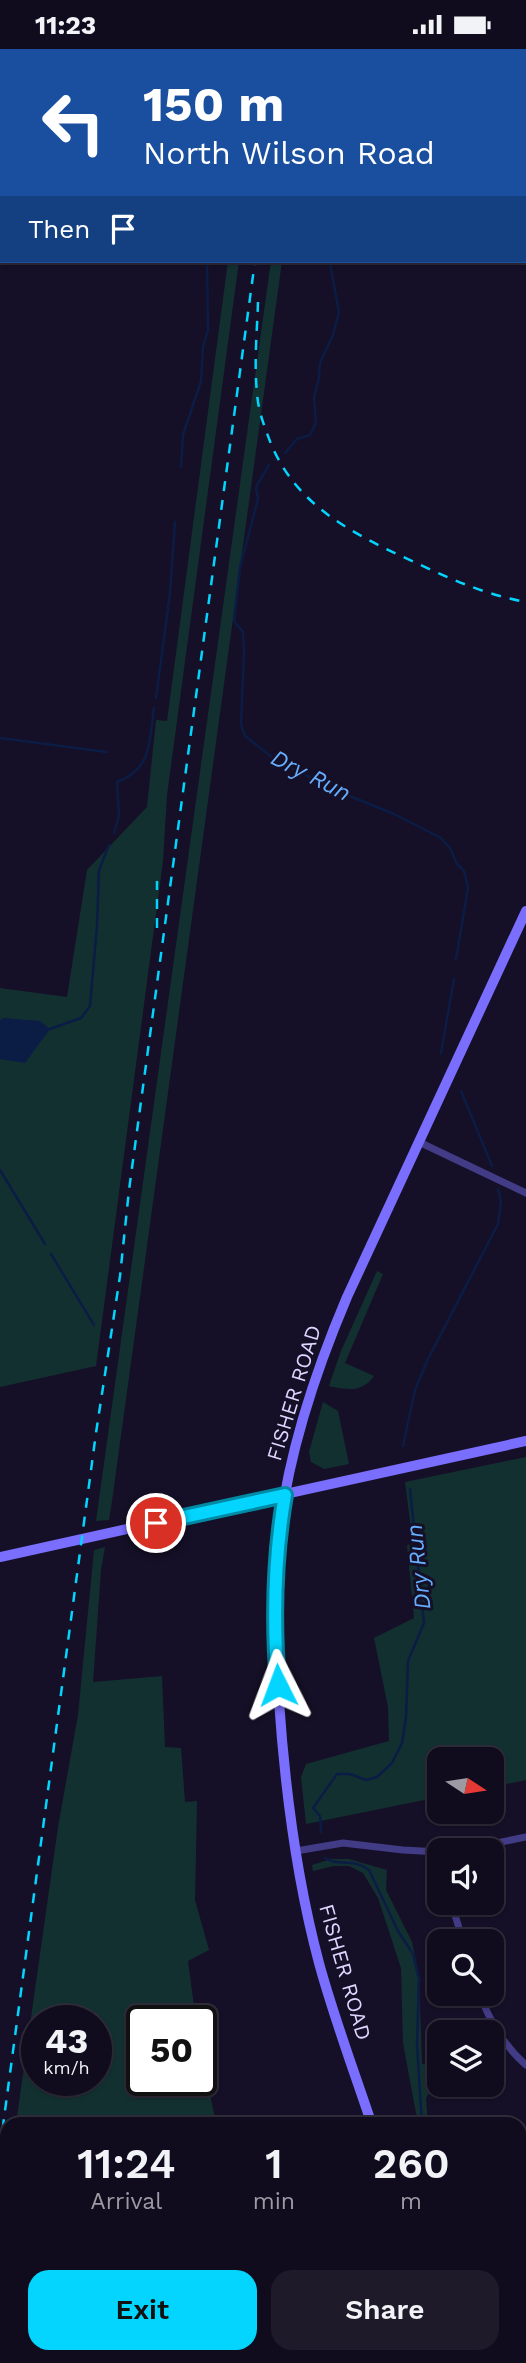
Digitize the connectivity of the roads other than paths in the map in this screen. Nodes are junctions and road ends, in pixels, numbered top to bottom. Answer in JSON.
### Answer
{"nodes":[{"id":1,"x":526,"y":911,"type":"edge"},
{"id":2,"x":419,"y":1142,"type":"junction"},
{"id":3,"x":526,"y":1193,"type":"edge"},
{"id":4,"x":526,"y":1441,"type":"edge"},
{"id":5,"x":285,"y":1495,"type":"junction"},
{"id":6,"x":0,"y":1557,"type":"edge"},
{"id":7,"x":526,"y":1837,"type":"edge"},
{"id":8,"x":504,"y":1841,"type":"edge"},
{"id":9,"x":296,"y":1851,"type":"junction"},
{"id":10,"x":427,"y":1851,"type":"edge"},
{"id":11,"x":485,"y":2006,"type":"edge"},
{"id":12,"x":526,"y":2065,"type":"edge"},
{"id":13,"x":370,"y":2117,"type":"edge"}],
"edges":[{"from":1,"to":2,"type":"main road","name":"FISHER ROAD"},
{"from":2,"to":3,"type":"street"},
{"from":2,"to":5,"type":"main road","name":"FISHER ROAD"},
{"from":4,"to":5,"type":"main road"},
{"from":5,"to":6,"type":"main road"},
{"from":5,"to":9,"type":"main road","name":"FISHER ROAD"},
{"from":7,"to":8,"type":"street"},
{"from":9,"to":10,"type":"street"},
{"from":9,"to":13,"type":"main road","name":"FISHER ROAD"},
{"from":11,"to":12,"type":"street"}]}
